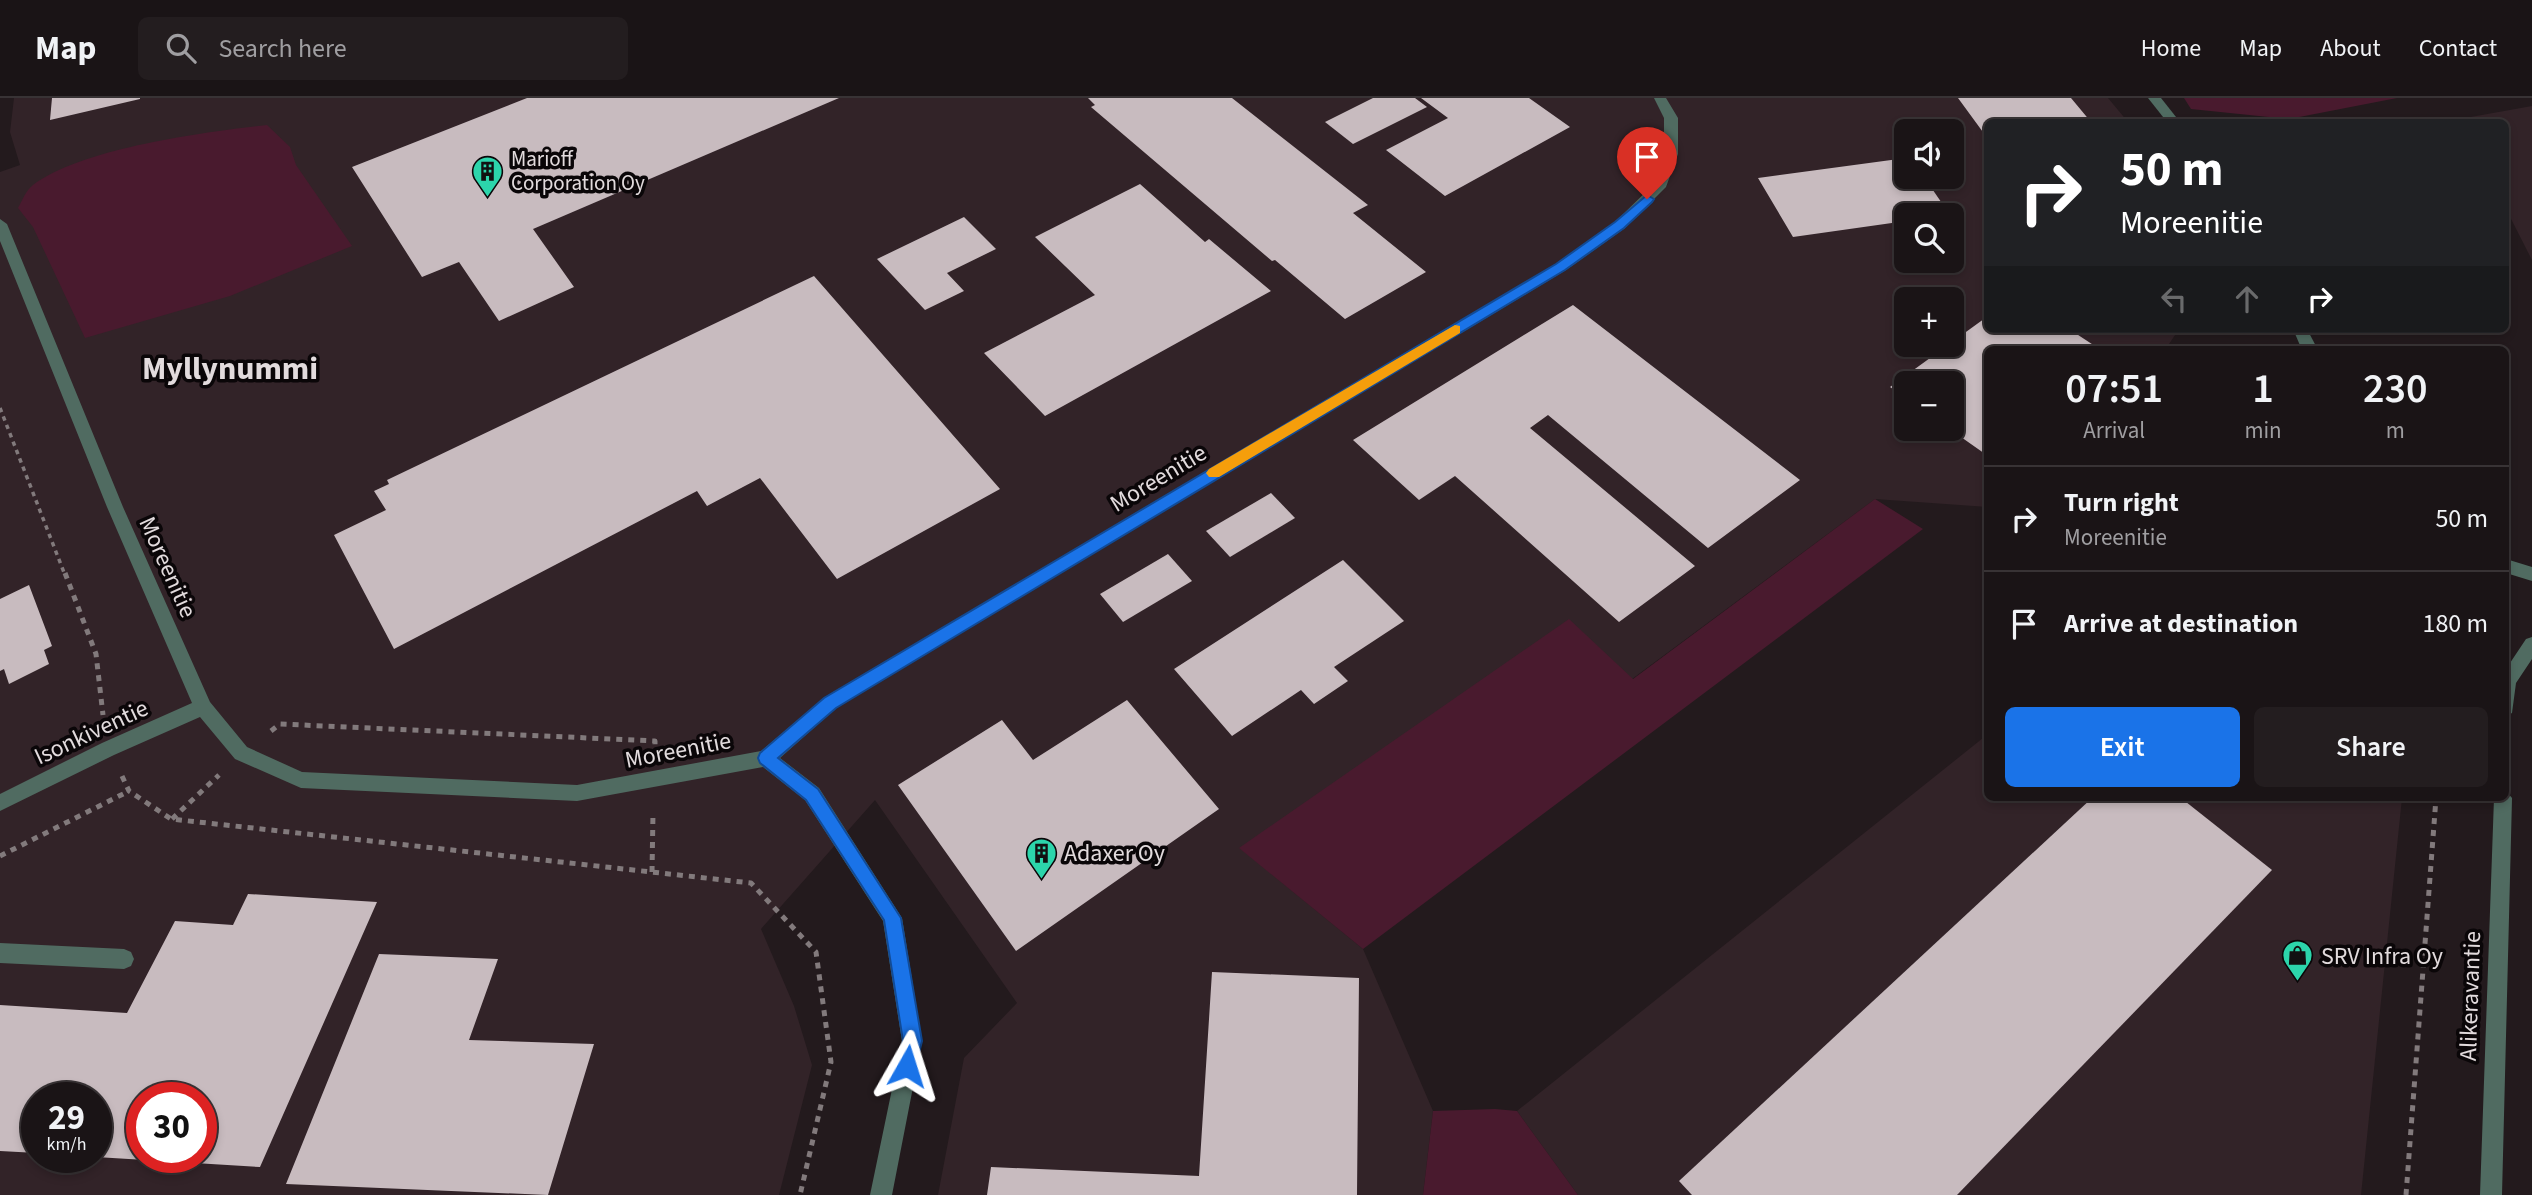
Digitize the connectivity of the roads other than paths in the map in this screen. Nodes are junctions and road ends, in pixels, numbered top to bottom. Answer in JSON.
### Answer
{"nodes":[{"id":1,"x":1660,"y":98,"type":"edge"},
{"id":2,"x":2154,"y":98,"type":"edge"},
{"id":3,"x":2172,"y":119,"type":"edge"},
{"id":4,"x":0,"y":224,"type":"edge"},
{"id":5,"x":2509,"y":567,"type":"edge"},
{"id":6,"x":2532,"y":574,"type":"edge"},
{"id":7,"x":2532,"y":644,"type":"edge"},
{"id":8,"x":2509,"y":679,"type":"edge"},
{"id":9,"x":203,"y":707,"type":"junction"},
{"id":10,"x":766,"y":758,"type":"junction"},
{"id":11,"x":2503,"y":801,"type":"edge"},
{"id":12,"x":0,"y":803,"type":"edge"},
{"id":13,"x":0,"y":953,"type":"edge"},
{"id":14,"x":124,"y":959,"type":"dead end"},
{"id":15,"x":881,"y":1195,"type":"edge"},
{"id":16,"x":2491,"y":1195,"type":"edge"}],
"edges":[{"from":1,"to":10,"type":"street","name":"Moreenitie"},
{"from":2,"to":3,"type":"street"},
{"from":4,"to":9,"type":"street","name":"Moreenitie"},
{"from":5,"to":6,"type":"street"},
{"from":7,"to":8,"type":"street"},
{"from":9,"to":10,"type":"street","name":"Moreenitie"},
{"from":9,"to":12,"type":"street","name":"Isonkiventie"},
{"from":10,"to":15,"type":"street"},
{"from":11,"to":16,"type":"street","name":"Alikeravantie"},
{"from":13,"to":14,"type":"street"}]}
